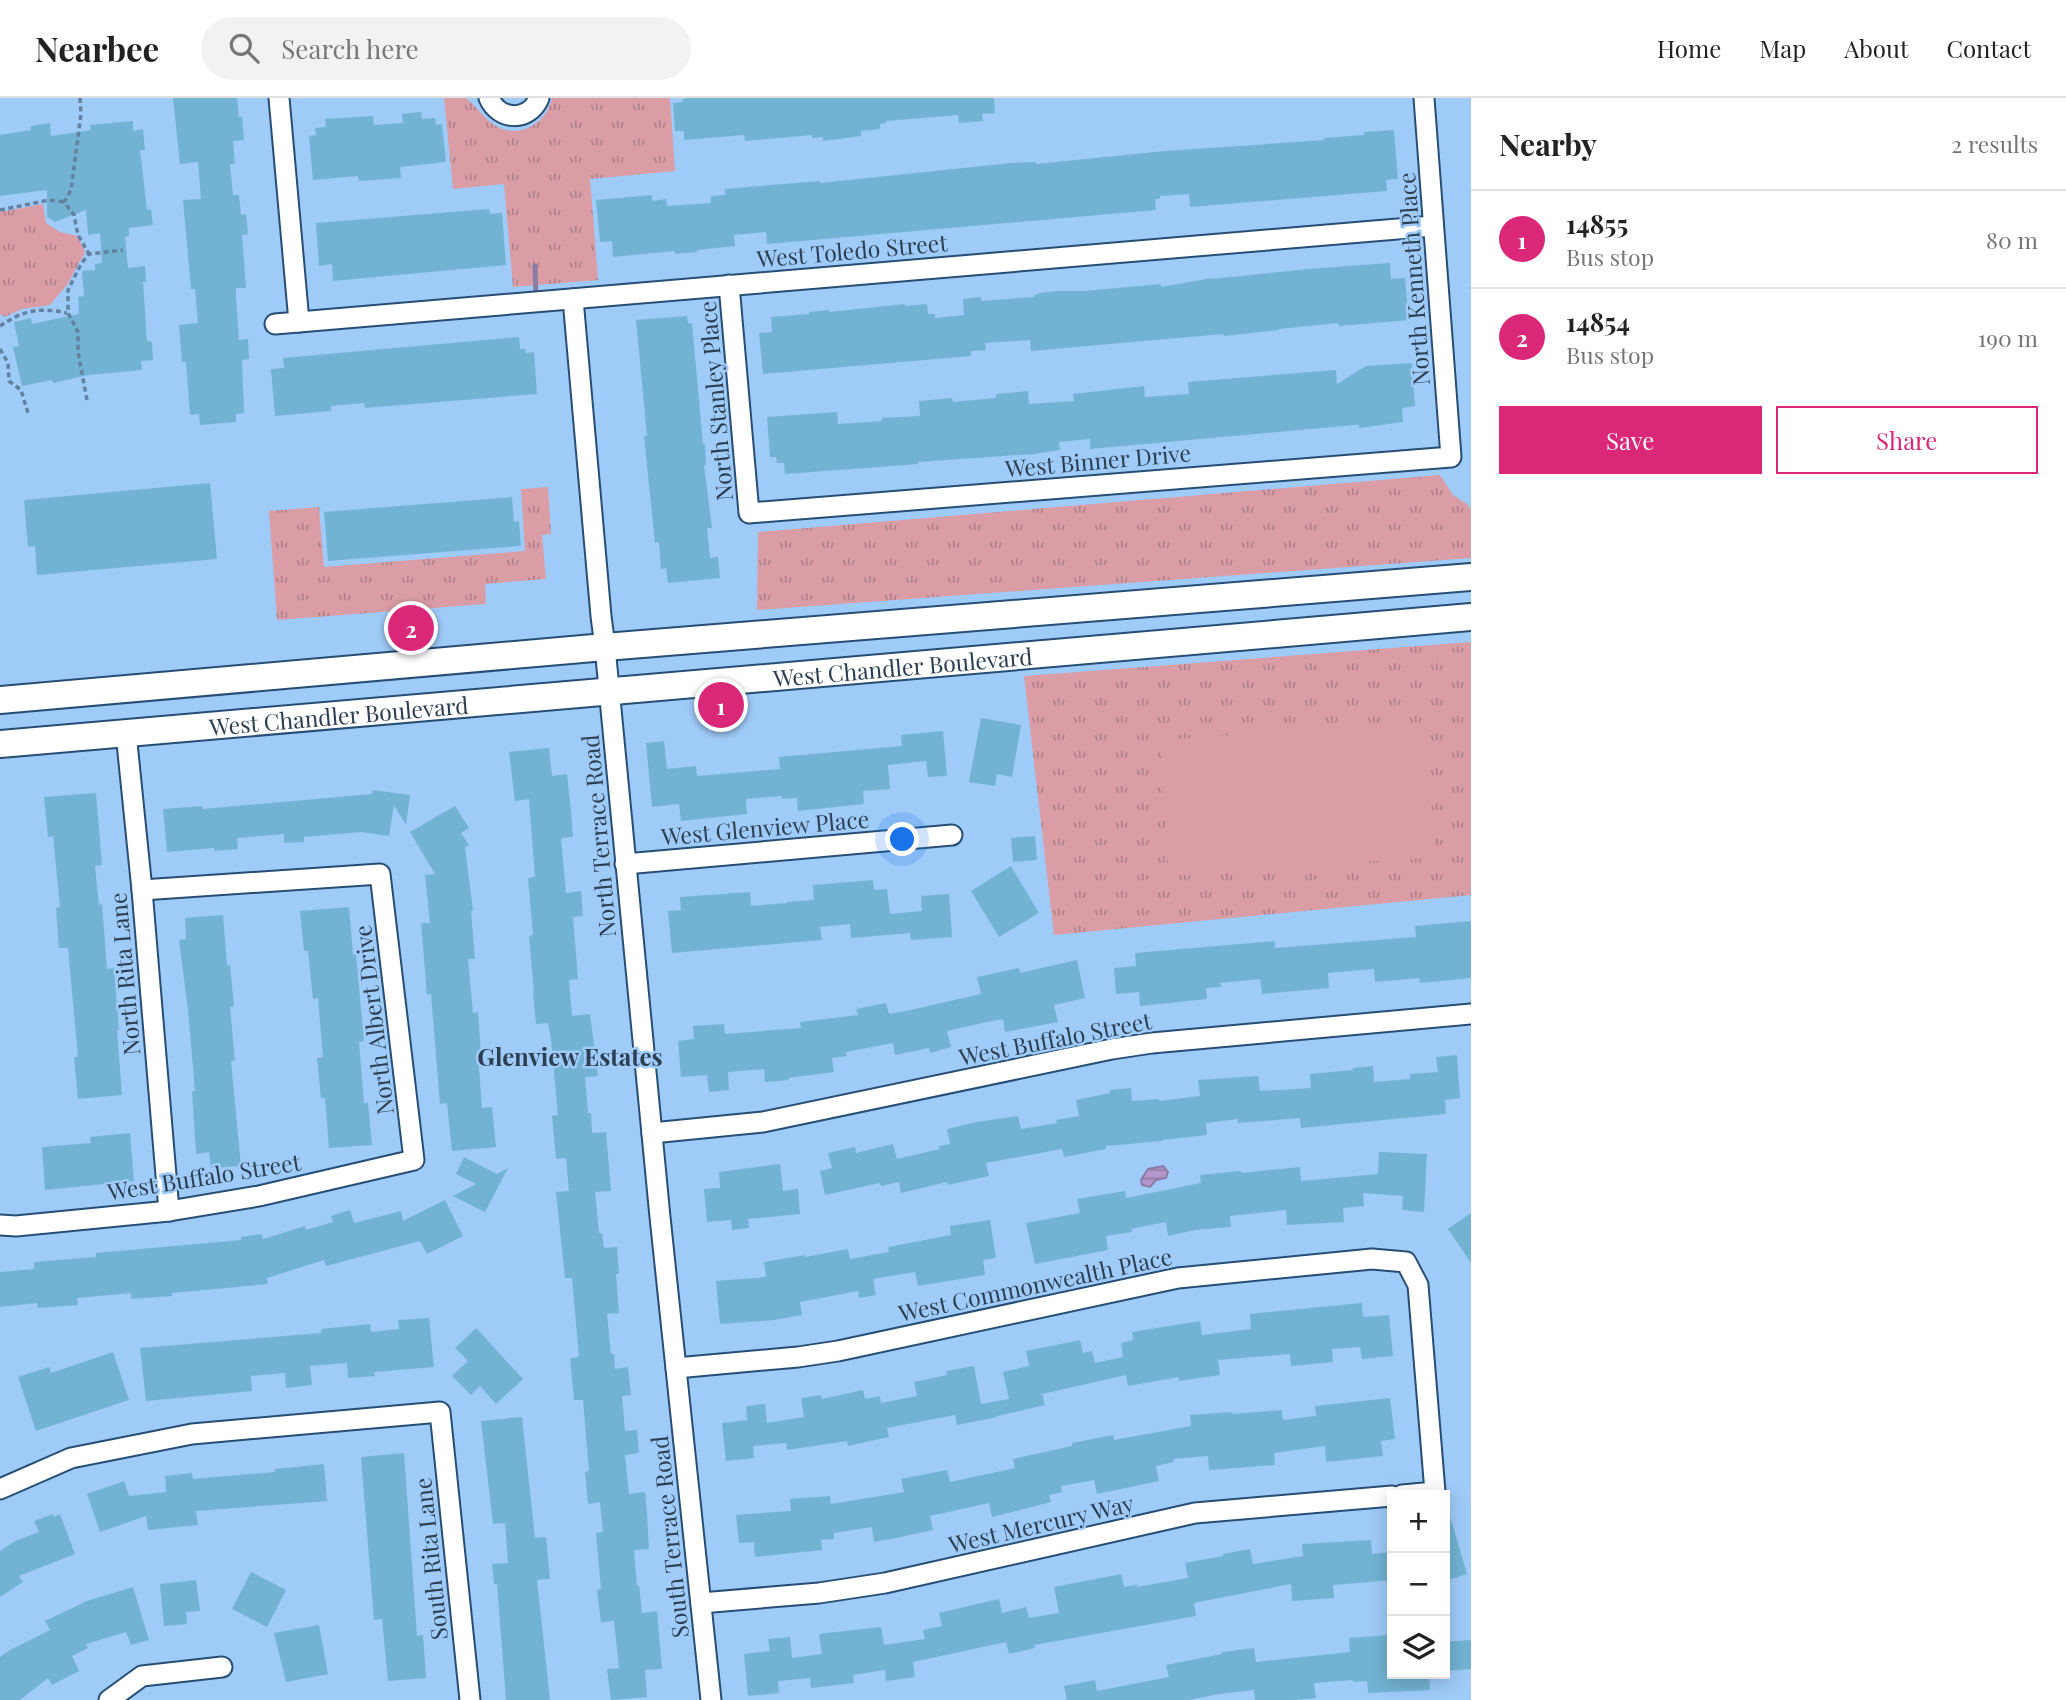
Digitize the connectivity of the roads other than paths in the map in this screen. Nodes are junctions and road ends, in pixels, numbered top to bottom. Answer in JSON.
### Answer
{"nodes":[{"id":1,"x":279,"y":98,"type":"edge"},
{"id":2,"x":489,"y":98,"type":"edge"},
{"id":3,"x":539,"y":98,"type":"edge"},
{"id":4,"x":1424,"y":98,"type":"edge"},
{"id":5,"x":1433,"y":226,"type":"junction"},
{"id":6,"x":729,"y":285,"type":"junction"},
{"id":7,"x":573,"y":299,"type":"junction"},
{"id":8,"x":299,"y":322,"type":"junction"},
{"id":9,"x":275,"y":324,"type":"dead end"},
{"id":10,"x":1451,"y":457,"type":"joint"},
{"id":11,"x":749,"y":513,"type":"joint"},
{"id":12,"x":1471,"y":577,"type":"edge"},
{"id":13,"x":1471,"y":617,"type":"edge"},
{"id":14,"x":605,"y":647,"type":"junction"},
{"id":15,"x":610,"y":692,"type":"junction"},
{"id":16,"x":0,"y":700,"type":"edge"},
{"id":17,"x":126,"y":733,"type":"junction"},
{"id":18,"x":0,"y":744,"type":"edge"},
{"id":19,"x":952,"y":835,"type":"dead end"},
{"id":20,"x":625,"y":864,"type":"junction"},
{"id":21,"x":142,"y":890,"type":"junction"},
{"id":22,"x":1471,"y":1014,"type":"edge"},
{"id":23,"x":652,"y":1133,"type":"junction"},
{"id":24,"x":414,"y":1160,"type":"joint"},
{"id":25,"x":169,"y":1211,"type":"junction"},
{"id":26,"x":0,"y":1225,"type":"edge"},
{"id":27,"x":676,"y":1368,"type":"junction"},
{"id":28,"x":0,"y":1489,"type":"edge"},
{"id":29,"x":1436,"y":1490,"type":"edge"},
{"id":30,"x":1387,"y":1496,"type":"edge"},
{"id":31,"x":701,"y":1603,"type":"junction"},
{"id":32,"x":222,"y":1667,"type":"dead end"},
{"id":33,"x":108,"y":1700,"type":"edge"},
{"id":34,"x":470,"y":1700,"type":"edge"},
{"id":35,"x":711,"y":1700,"type":"edge"}],
"edges":[{"from":1,"to":8,"type":"street"},
{"from":2,"to":3,"type":"street"},
{"from":4,"to":5,"type":"street","name":"North Kenneth Place"},
{"from":5,"to":6,"type":"street","name":"West Toledo Street"},
{"from":5,"to":10,"type":"street","name":"North Kenneth Place"},
{"from":6,"to":7,"type":"street","name":"West Toledo Street"},
{"from":6,"to":11,"type":"street","name":"North Stanley Place"},
{"from":7,"to":8,"type":"street","name":"West Toledo Street"},
{"from":7,"to":14,"type":"street","name":"North Terrace Road"},
{"from":8,"to":9,"type":"street","name":"West Toledo Street"},
{"from":10,"to":11,"type":"street","name":"West Binner Drive"},
{"from":12,"to":14,"type":"main road","name":"West Chandler Boulevard"},
{"from":13,"to":15,"type":"main road","name":"West Chandler Boulevard"},
{"from":14,"to":15,"type":"street","name":"North Terrace Road"},
{"from":14,"to":16,"type":"main road","name":"West Chandler Boulevard"},
{"from":15,"to":17,"type":"main road","name":"West Chandler Boulevard"},
{"from":15,"to":20,"type":"street","name":"North Terrace Road"},
{"from":17,"to":18,"type":"main road","name":"West Chandler Boulevard"},
{"from":17,"to":21,"type":"street","name":"North Rita Lane"},
{"from":19,"to":20,"type":"street","name":"West Glenview Place"},
{"from":20,"to":23,"type":"street","name":"North Terrace Road"},
{"from":21,"to":24,"type":"street","name":"North Albert Drive"},
{"from":21,"to":25,"type":"street","name":"North Rita Lane"},
{"from":22,"to":23,"type":"street","name":"West Buffalo Street"},
{"from":23,"to":27,"type":"street","name":"North Terrace Road"},
{"from":24,"to":25,"type":"street","name":"West Buffalo Street"},
{"from":25,"to":26,"type":"street","name":"West Buffalo Street"},
{"from":27,"to":29,"type":"street","name":"West Commonwealth Place"},
{"from":27,"to":31,"type":"street","name":"South Terrace Road"},
{"from":28,"to":34,"type":"street","name":"South Rita Lane"},
{"from":30,"to":31,"type":"street","name":"West Mercury Way"},
{"from":31,"to":35,"type":"street","name":"South Terrace Road"},
{"from":32,"to":33,"type":"street"}]}
